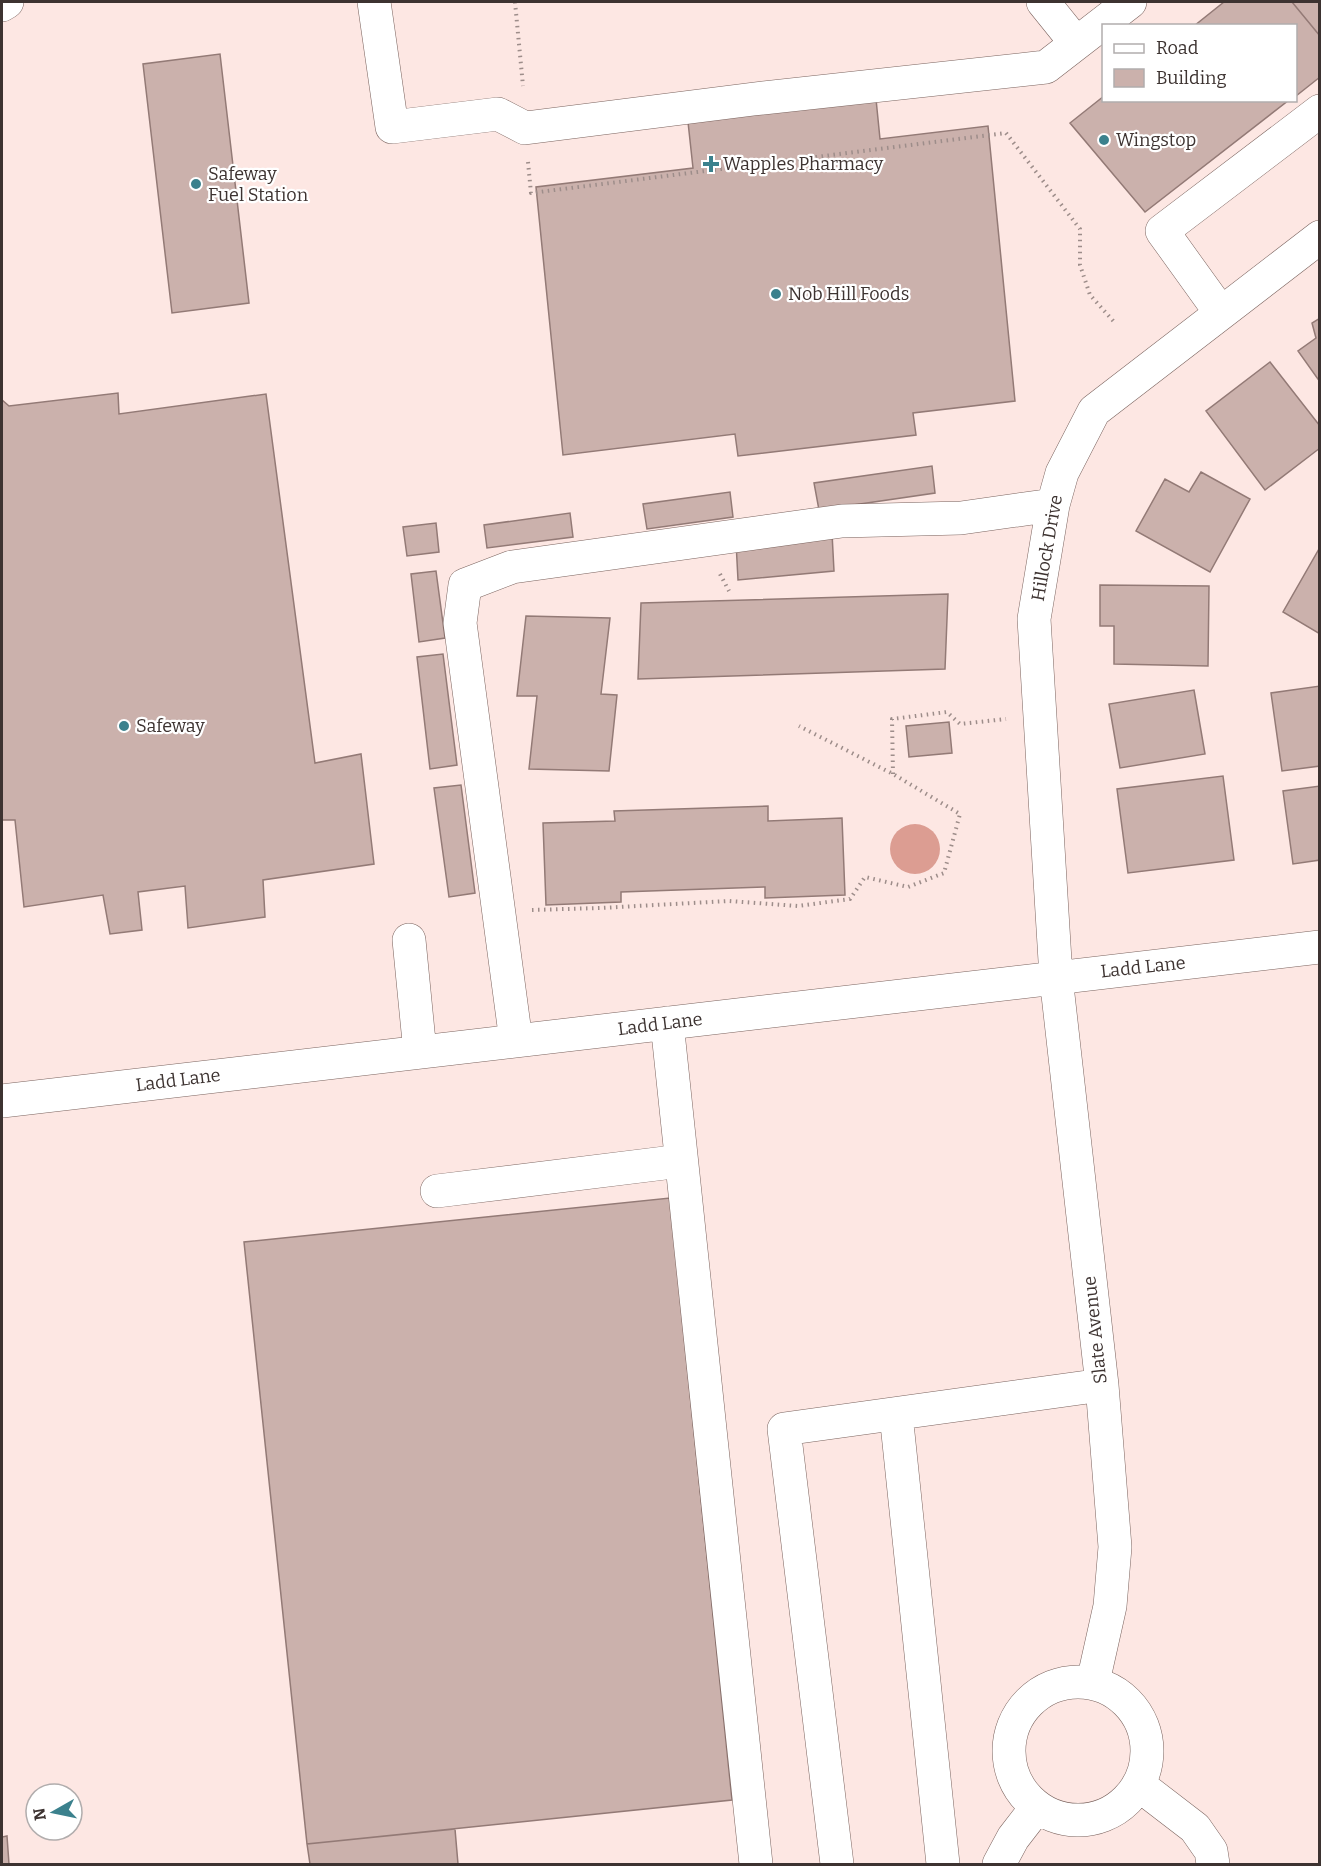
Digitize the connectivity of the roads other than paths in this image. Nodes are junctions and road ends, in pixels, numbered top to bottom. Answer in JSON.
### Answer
{"nodes":[{"id":1,"x":7,"y":2,"type":"edge"},
{"id":2,"x":374,"y":2,"type":"edge"},
{"id":3,"x":1043,"y":2,"type":"edge"},
{"id":4,"x":1130,"y":2,"type":"edge"},
{"id":5,"x":2,"y":5,"type":"edge"},
{"id":6,"x":1076,"y":44,"type":"junction"},
{"id":7,"x":1320,"y":111,"type":"edge"},
{"id":8,"x":1320,"y":237,"type":"edge"},
{"id":9,"x":1221,"y":313,"type":"junction"},
{"id":10,"x":1053,"y":505,"type":"junction"},
{"id":11,"x":409,"y":940,"type":"dead end"},
{"id":12,"x":1320,"y":947,"type":"edge"},
{"id":13,"x":1056,"y":977,"type":"junction"},
{"id":14,"x":667,"y":1023,"type":"junction"},
{"id":15,"x":516,"y":1041,"type":"junction"},
{"id":16,"x":420,"y":1052,"type":"junction"},
{"id":17,"x":2,"y":1101,"type":"edge"},
{"id":18,"x":681,"y":1161,"type":"junction"},
{"id":19,"x":437,"y":1191,"type":"dead end"},
{"id":20,"x":1102,"y":1385,"type":"junction"},
{"id":21,"x":896,"y":1414,"type":"junction"},
{"id":22,"x":1093,"y":1683,"type":"junction"},
{"id":23,"x":1139,"y":1785,"type":"junction"},
{"id":24,"x":1037,"y":1807,"type":"junction"},
{"id":25,"x":756,"y":1864,"type":"edge"},
{"id":26,"x":837,"y":1864,"type":"edge"},
{"id":27,"x":943,"y":1864,"type":"edge"},
{"id":28,"x":999,"y":1864,"type":"edge"},
{"id":29,"x":1213,"y":1864,"type":"edge"}],
"edges":[{"from":1,"to":5,"type":"street"},
{"from":2,"to":6,"type":"street"},
{"from":3,"to":6,"type":"street"},
{"from":4,"to":6,"type":"street"},
{"from":7,"to":9,"type":"street"},
{"from":8,"to":9,"type":"street","name":"Hillock Drive"},
{"from":9,"to":10,"type":"street","name":"Hillock Drive"},
{"from":10,"to":13,"type":"street","name":"Hillock Drive"},
{"from":10,"to":15,"type":"street"},
{"from":11,"to":16,"type":"street"},
{"from":12,"to":13,"type":"street","name":"Ladd Lane"},
{"from":13,"to":14,"type":"street","name":"Ladd Lane"},
{"from":13,"to":20,"type":"street","name":"Slate Avenue"},
{"from":14,"to":15,"type":"street","name":"Ladd Lane"},
{"from":14,"to":18,"type":"street"},
{"from":15,"to":16,"type":"street","name":"Ladd Lane"},
{"from":16,"to":17,"type":"street","name":"Ladd Lane"},
{"from":18,"to":19,"type":"street"},
{"from":18,"to":25,"type":"street"},
{"from":20,"to":21,"type":"street"},
{"from":20,"to":22,"type":"street","name":"Slate Avenue"},
{"from":21,"to":26,"type":"street"},
{"from":21,"to":27,"type":"street"},
{"from":22,"to":23,"type":"street"},
{"from":22,"to":24,"type":"street"},
{"from":23,"to":24,"type":"street"},
{"from":23,"to":29,"type":"street"},
{"from":24,"to":28,"type":"street"}]}
